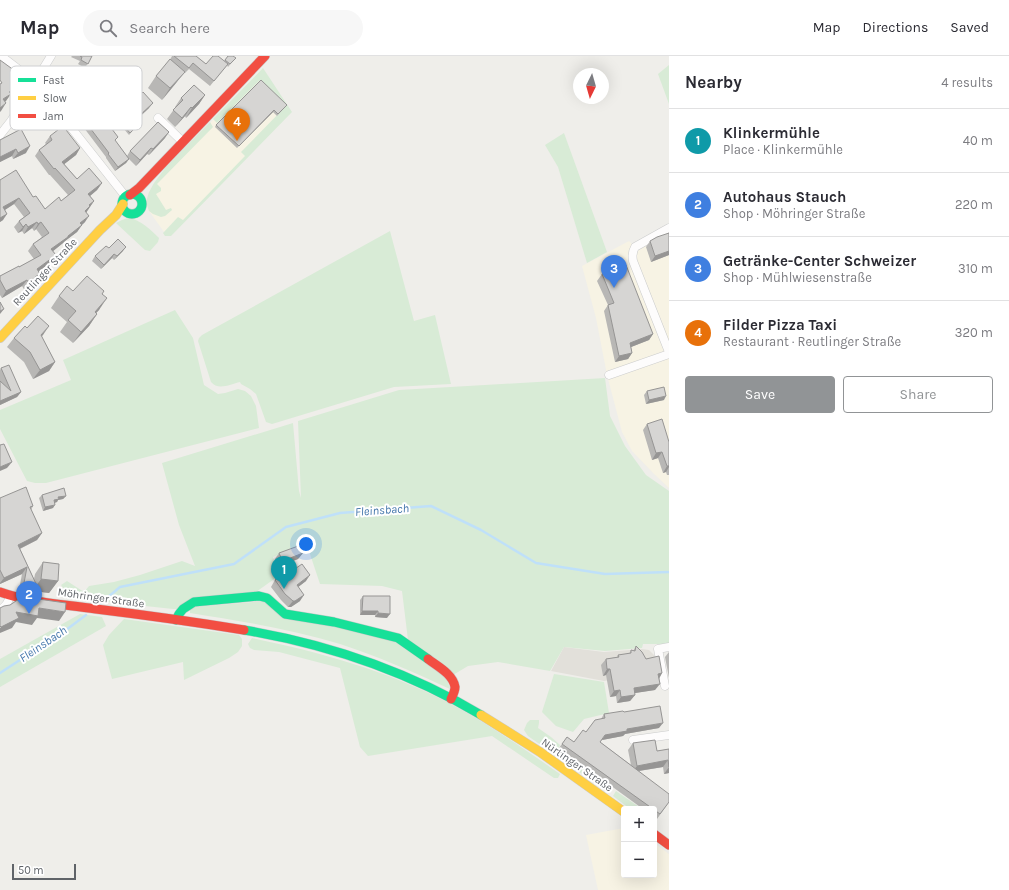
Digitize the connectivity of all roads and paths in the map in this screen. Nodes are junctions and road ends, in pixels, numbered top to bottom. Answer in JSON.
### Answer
{"nodes":[{"id":1,"x":1,"y":56,"type":"edge"},
{"id":2,"x":51,"y":56,"type":"edge"},
{"id":3,"x":265,"y":56,"type":"edge"},
{"id":4,"x":14,"y":66,"type":"edge"},
{"id":5,"x":45,"y":66,"type":"edge"},
{"id":6,"x":158,"y":118,"type":"dead end"},
{"id":7,"x":10,"y":122,"type":"edge"},
{"id":8,"x":72,"y":130,"type":"edge"},
{"id":9,"x":0,"y":134,"type":"edge"},
{"id":10,"x":183,"y":142,"type":"junction"},
{"id":11,"x":155,"y":172,"type":"junction"},
{"id":12,"x":126,"y":199,"type":"junction"},
{"id":13,"x":142,"y":202,"type":"junction"},
{"id":14,"x":129,"y":214,"type":"junction"},
{"id":15,"x":109,"y":223,"type":"junction"},
{"id":16,"x":669,"y":228,"type":"edge"},
{"id":17,"x":0,"y":338,"type":"edge"},
{"id":18,"x":669,"y":353,"type":"edge"},
{"id":19,"x":609,"y":375,"type":"dead end"},
{"id":20,"x":0,"y":592,"type":"edge"},
{"id":21,"x":10,"y":596,"type":"junction"},
{"id":22,"x":0,"y":610,"type":"edge"},
{"id":23,"x":176,"y":620,"type":"junction"},
{"id":24,"x":669,"y":647,"type":"edge"},
{"id":25,"x":665,"y":686,"type":"dead end"},
{"id":26,"x":451,"y":699,"type":"junction"},
{"id":27,"x":669,"y":735,"type":"edge"},
{"id":28,"x":633,"y":740,"type":"dead end"},
{"id":29,"x":621,"y":810,"type":"edge"},
{"id":30,"x":657,"y":836,"type":"edge"},
{"id":31,"x":669,"y":845,"type":"edge"}],
"edges":[{"from":1,"to":4,"type":"street"},
{"from":2,"to":5,"type":"street"},
{"from":3,"to":10,"type":"street","name":"Reutlinger Straße"},
{"from":6,"to":10,"type":"street"},
{"from":7,"to":9,"type":"street"},
{"from":8,"to":12,"type":"street"},
{"from":10,"to":11,"type":"street","name":"Reutlinger Straße"},
{"from":11,"to":12,"type":"street","name":"Reutlinger Straße"},
{"from":11,"to":13,"type":"street","name":"Reutlinger Straße"},
{"from":12,"to":13,"type":"street"},
{"from":12,"to":14,"type":"street"},
{"from":12,"to":15,"type":"street","name":"Reutlinger Straße"},
{"from":13,"to":14,"type":"street"},
{"from":14,"to":15,"type":"street","name":"Reutlinger Straße"},
{"from":15,"to":17,"type":"street","name":"Reutlinger Straße"},
{"from":16,"to":18,"type":"street"},
{"from":18,"to":19,"type":"street"},
{"from":20,"to":21,"type":"street","name":"Möhringer Straße"},
{"from":21,"to":22,"type":"street"},
{"from":21,"to":23,"type":"street","name":"Möhringer Straße"},
{"from":23,"to":26,"type":"street","name":"Möhringer Straße"},
{"from":23,"to":26,"type":"street"},
{"from":24,"to":25,"type":"street"},
{"from":26,"to":29,"type":"street","name":"Nürtinger Straße"},
{"from":27,"to":28,"type":"street"},
{"from":30,"to":31,"type":"street"}]}
